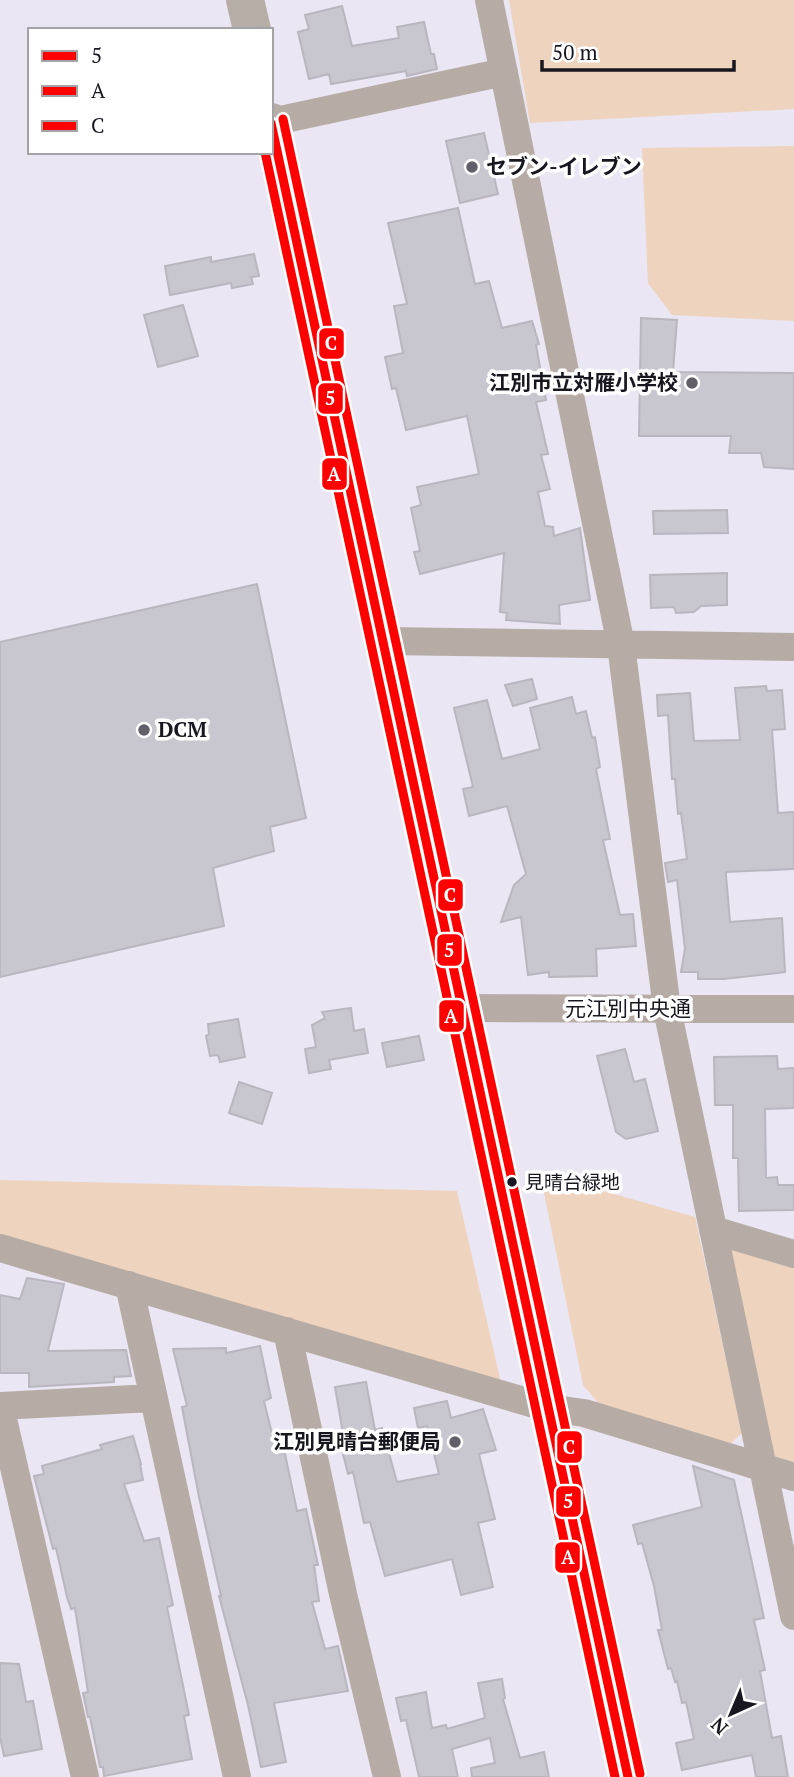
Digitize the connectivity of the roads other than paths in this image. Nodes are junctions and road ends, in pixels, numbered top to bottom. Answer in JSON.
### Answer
{"nodes":[{"id":1,"x":245,"y":0,"type":"edge"},
{"id":2,"x":489,"y":0,"type":"edge"},
{"id":3,"x":252,"y":28,"type":"edge"},
{"id":4,"x":504,"y":72,"type":"junction"},
{"id":5,"x":273,"y":122,"type":"edge"},
{"id":6,"x":273,"y":131,"type":"edge"},
{"id":7,"x":383,"y":641,"type":"junction"},
{"id":8,"x":621,"y":645,"type":"junction"},
{"id":9,"x":794,"y":647,"type":"edge"},
{"id":10,"x":462,"y":1008,"type":"junction"},
{"id":11,"x":667,"y":1009,"type":"junction"},
{"id":12,"x":794,"y":1009,"type":"edge"},
{"id":13,"x":713,"y":1230,"type":"junction"},
{"id":14,"x":0,"y":1248,"type":"edge"},
{"id":15,"x":794,"y":1254,"type":"edge"},
{"id":16,"x":129,"y":1285,"type":"junction"},
{"id":17,"x":286,"y":1331,"type":"junction"},
{"id":18,"x":152,"y":1398,"type":"junction"},
{"id":19,"x":0,"y":1406,"type":"edge"},
{"id":20,"x":548,"y":1408,"type":"junction"},
{"id":21,"x":762,"y":1467,"type":"junction"},
{"id":22,"x":794,"y":1477,"type":"edge"},
{"id":23,"x":794,"y":1616,"type":"edge"},
{"id":24,"x":85,"y":1777,"type":"edge"},
{"id":25,"x":236,"y":1777,"type":"edge"},
{"id":26,"x":387,"y":1777,"type":"edge"},
{"id":27,"x":628,"y":1777,"type":"edge"}],
"edges":[{"from":1,"to":3,"type":"main road"},
{"from":2,"to":4,"type":"street"},
{"from":4,"to":5,"type":"street"},
{"from":4,"to":8,"type":"street"},
{"from":6,"to":7,"type":"main road"},
{"from":7,"to":8,"type":"street"},
{"from":7,"to":10,"type":"main road"},
{"from":8,"to":9,"type":"street"},
{"from":8,"to":11,"type":"street"},
{"from":10,"to":11,"type":"street","name":"元江別中央通"},
{"from":10,"to":20,"type":"main road"},
{"from":11,"to":12,"type":"street","name":"元江別中央通"},
{"from":11,"to":13,"type":"street"},
{"from":13,"to":15,"type":"street"},
{"from":13,"to":21,"type":"street"},
{"from":14,"to":16,"type":"street"},
{"from":16,"to":17,"type":"street"},
{"from":16,"to":18,"type":"street"},
{"from":17,"to":20,"type":"street"},
{"from":17,"to":26,"type":"street"},
{"from":18,"to":19,"type":"street"},
{"from":18,"to":25,"type":"street"},
{"from":19,"to":24,"type":"street"},
{"from":20,"to":21,"type":"street"},
{"from":20,"to":27,"type":"main road"},
{"from":21,"to":22,"type":"street"},
{"from":21,"to":23,"type":"street"}]}
